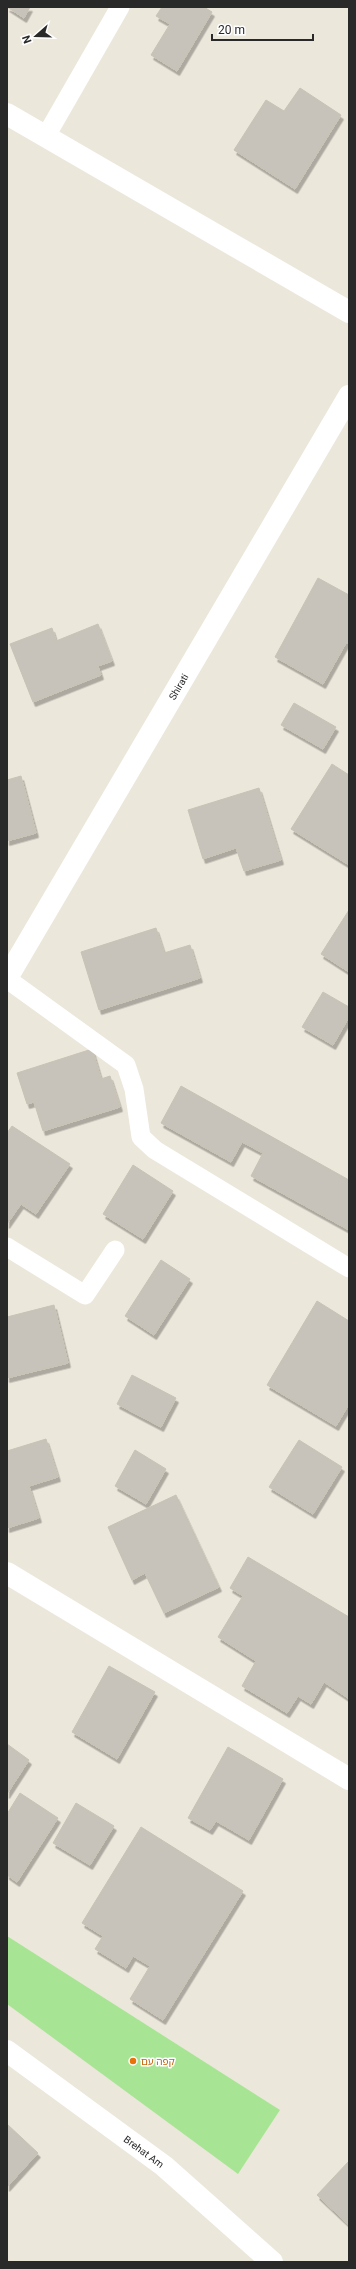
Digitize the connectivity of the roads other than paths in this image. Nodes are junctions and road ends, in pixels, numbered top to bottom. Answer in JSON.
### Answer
{"nodes":[{"id":1,"x":120,"y":7,"type":"edge"},
{"id":2,"x":7,"y":114,"type":"edge"},
{"id":3,"x":46,"y":136,"type":"junction"},
{"id":4,"x":349,"y":312,"type":"edge"},
{"id":5,"x":349,"y":396,"type":"edge"},
{"id":6,"x":7,"y":979,"type":"edge"},
{"id":7,"x":7,"y":1247,"type":"edge"},
{"id":8,"x":115,"y":1250,"type":"dead end"},
{"id":9,"x":349,"y":1268,"type":"edge"},
{"id":10,"x":7,"y":1573,"type":"edge"},
{"id":11,"x":349,"y":1779,"type":"edge"},
{"id":12,"x":7,"y":2051,"type":"edge"},
{"id":13,"x":272,"y":2262,"type":"edge"}],
"edges":[{"from":1,"to":3,"type":"lane"},
{"from":2,"to":3,"type":"street"},
{"from":3,"to":4,"type":"street"},
{"from":5,"to":6,"type":"street","name":"Shirati"},
{"from":6,"to":9,"type":"lane"},
{"from":7,"to":8,"type":"lane"},
{"from":10,"to":11,"type":"street"},
{"from":12,"to":13,"type":"street","name":"Brehat Am"}]}
